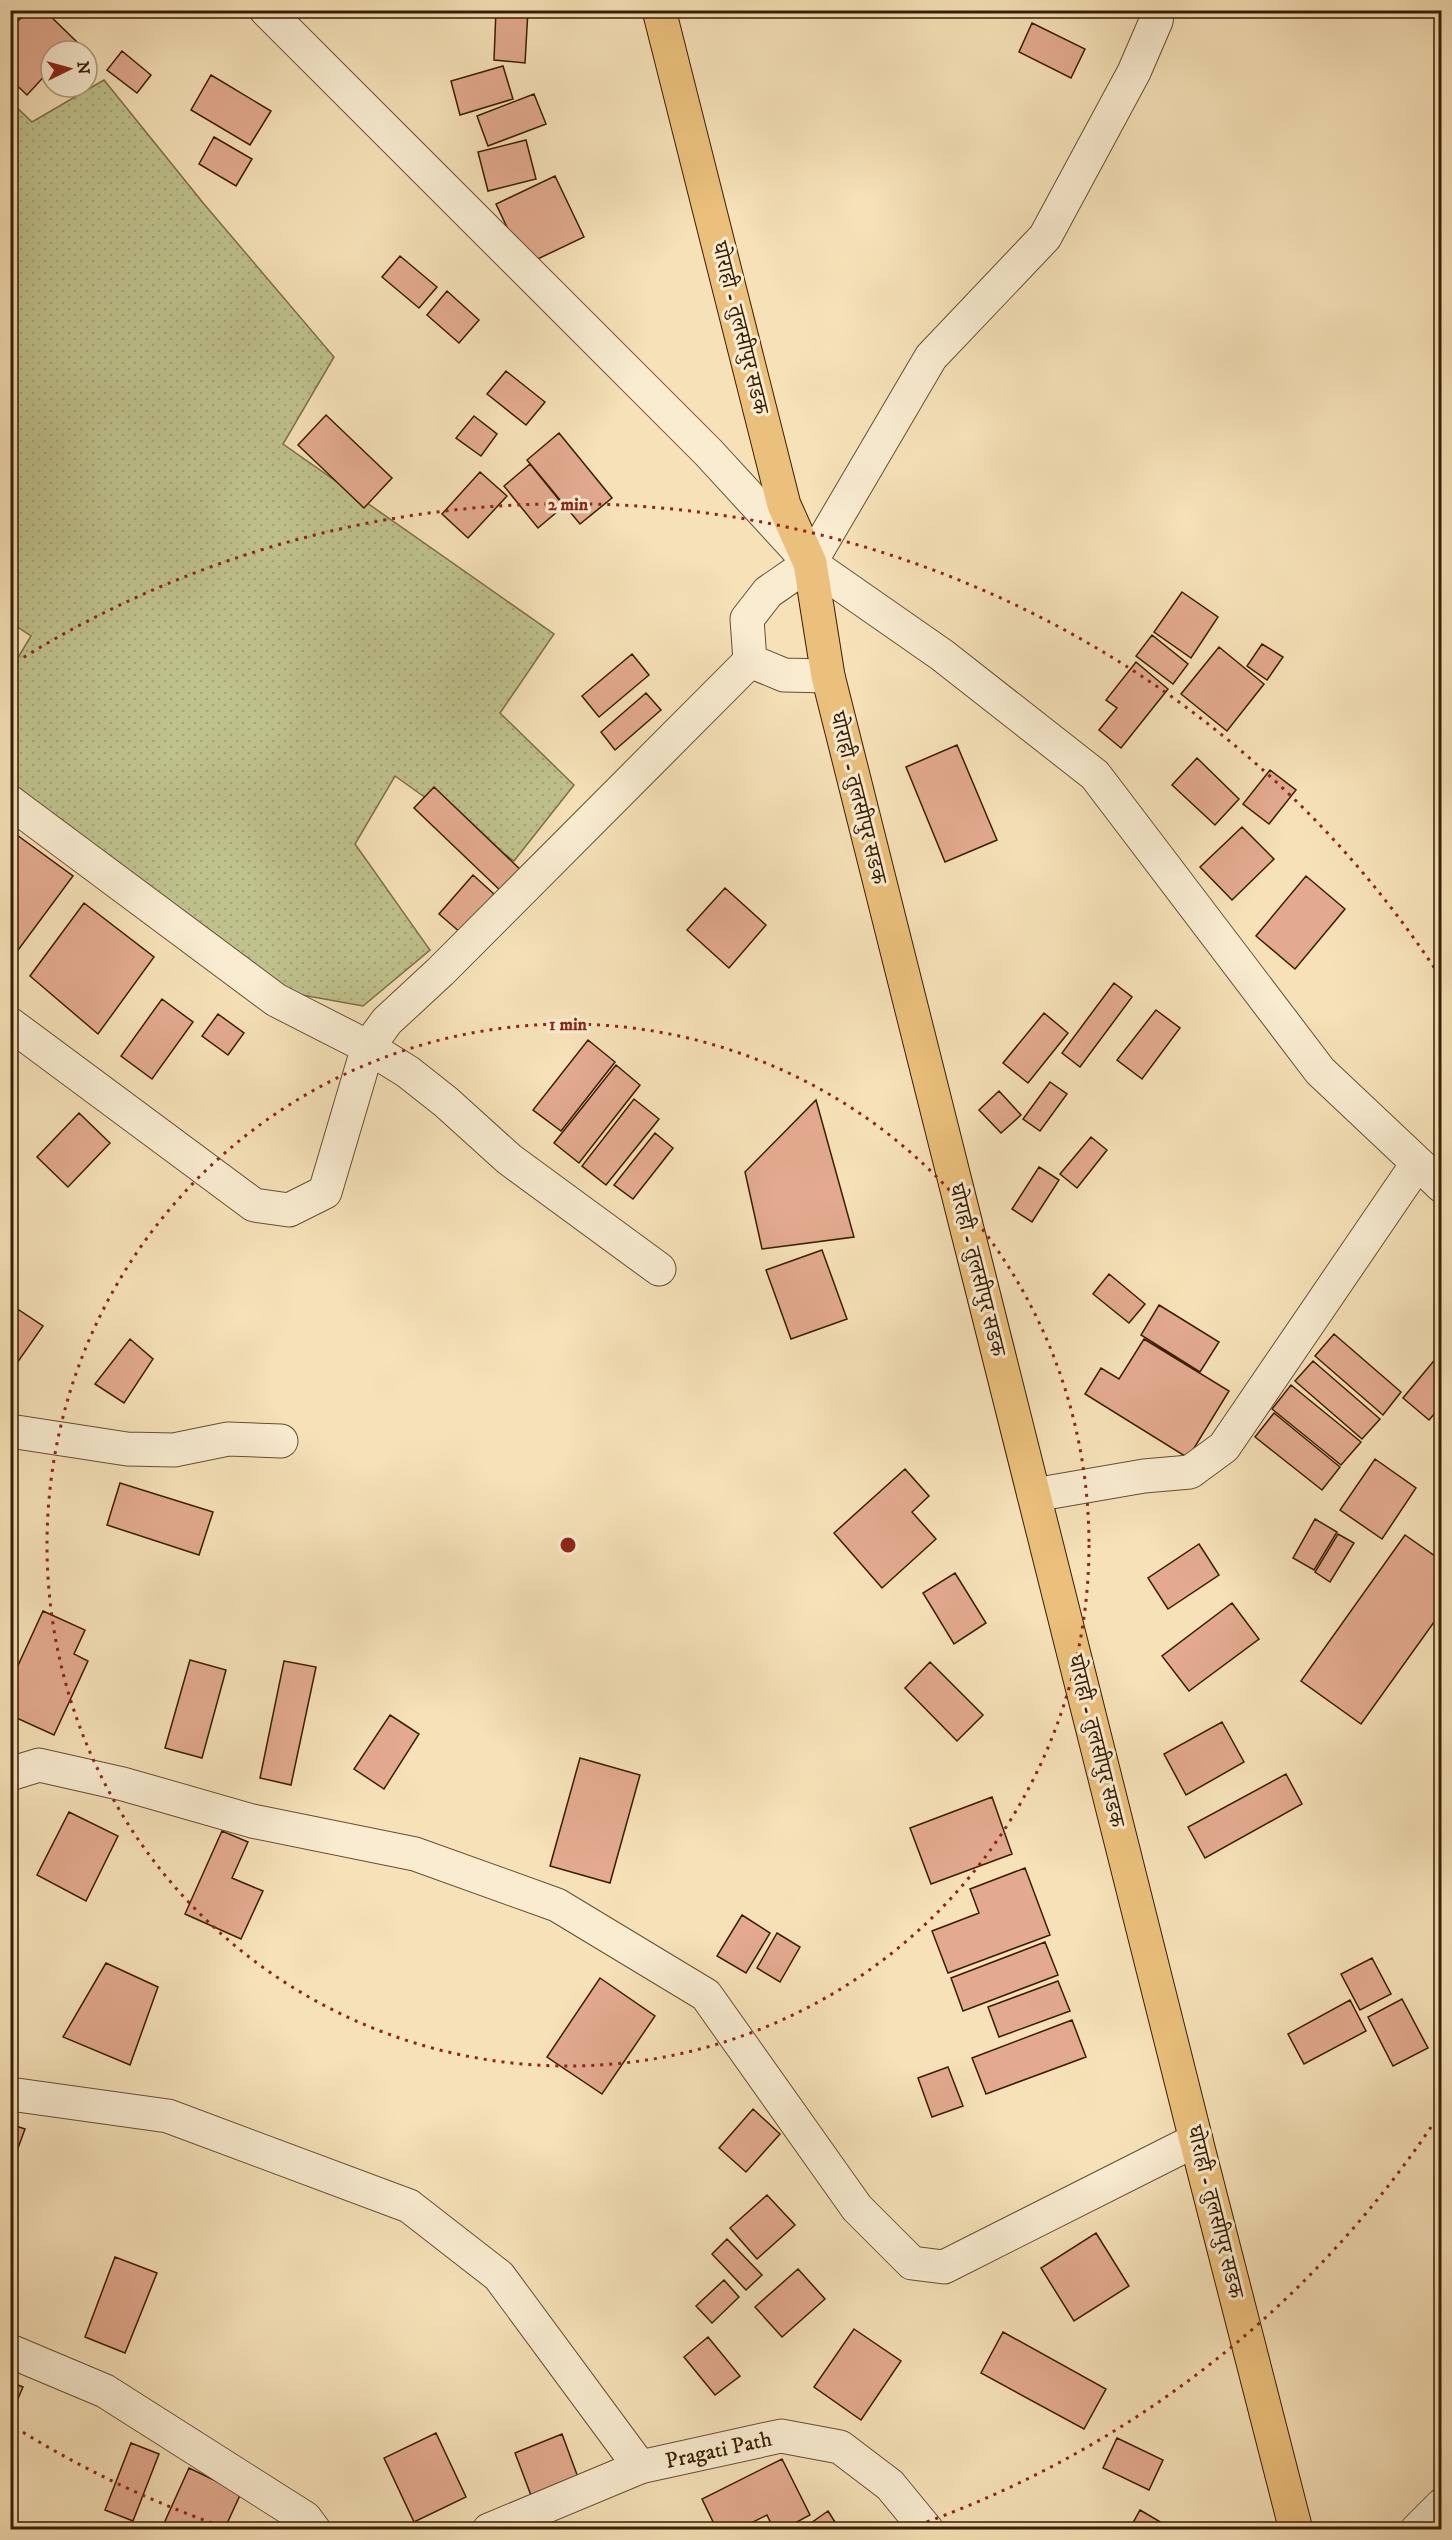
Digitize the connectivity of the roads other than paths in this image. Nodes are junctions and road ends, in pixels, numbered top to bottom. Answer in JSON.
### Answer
{"nodes":[{"id":1,"x":266,"y":10,"type":"edge"},
{"id":2,"x":660,"y":10,"type":"edge"},
{"id":3,"x":1158,"y":10,"type":"edge"},
{"id":4,"x":810,"y":563,"type":"junction"},
{"id":5,"x":750,"y":661,"type":"junction"},
{"id":6,"x":828,"y":676,"type":"junction"},
{"id":7,"x":10,"y":802,"type":"edge"},
{"id":8,"x":10,"y":1024,"type":"edge"},
{"id":9,"x":368,"y":1047,"type":"junction"},
{"id":10,"x":1418,"y":1164,"type":"junction"},
{"id":11,"x":1442,"y":1186,"type":"edge"},
{"id":12,"x":659,"y":1269,"type":"dead end"},
{"id":13,"x":10,"y":1431,"type":"edge"},
{"id":14,"x":281,"y":1441,"type":"dead end"},
{"id":15,"x":1034,"y":1495,"type":"junction"},
{"id":16,"x":10,"y":1774,"type":"edge"},
{"id":17,"x":10,"y":2094,"type":"edge"},
{"id":18,"x":1196,"y":2140,"type":"junction"},
{"id":19,"x":10,"y":2351,"type":"edge"},
{"id":20,"x":640,"y":2467,"type":"junction"},
{"id":21,"x":1442,"y":2505,"type":"edge"},
{"id":22,"x":314,"y":2529,"type":"edge"},
{"id":23,"x":489,"y":2529,"type":"edge"},
{"id":24,"x":927,"y":2529,"type":"edge"},
{"id":25,"x":1296,"y":2529,"type":"edge"},
{"id":26,"x":1417,"y":2529,"type":"edge"}],
"edges":[{"from":1,"to":4,"type":"street"},
{"from":2,"to":4,"type":"main road","name":"घोराही - तुलसीपुर सडक"},
{"from":3,"to":4,"type":"street"},
{"from":4,"to":5,"type":"street"},
{"from":4,"to":6,"type":"main road","name":"घोराही - तुलसीपुर सडक"},
{"from":4,"to":10,"type":"street"},
{"from":5,"to":6,"type":"street"},
{"from":5,"to":9,"type":"street"},
{"from":6,"to":15,"type":"main road","name":"घोराही - तुलसीपुर सडक"},
{"from":7,"to":9,"type":"street"},
{"from":8,"to":9,"type":"street"},
{"from":9,"to":12,"type":"street"},
{"from":10,"to":11,"type":"street"},
{"from":10,"to":15,"type":"street"},
{"from":13,"to":14,"type":"street"},
{"from":15,"to":18,"type":"main road","name":"घोराही - तुलसीपुर सडक"},
{"from":16,"to":18,"type":"street"},
{"from":17,"to":20,"type":"street"},
{"from":18,"to":25,"type":"main road","name":"घोराही - तुलसीपुर सडक"},
{"from":19,"to":22,"type":"street"},
{"from":20,"to":23,"type":"street","name":"Pragati Path"},
{"from":20,"to":24,"type":"street","name":"Pragati Path"},
{"from":21,"to":26,"type":"street"}]}
